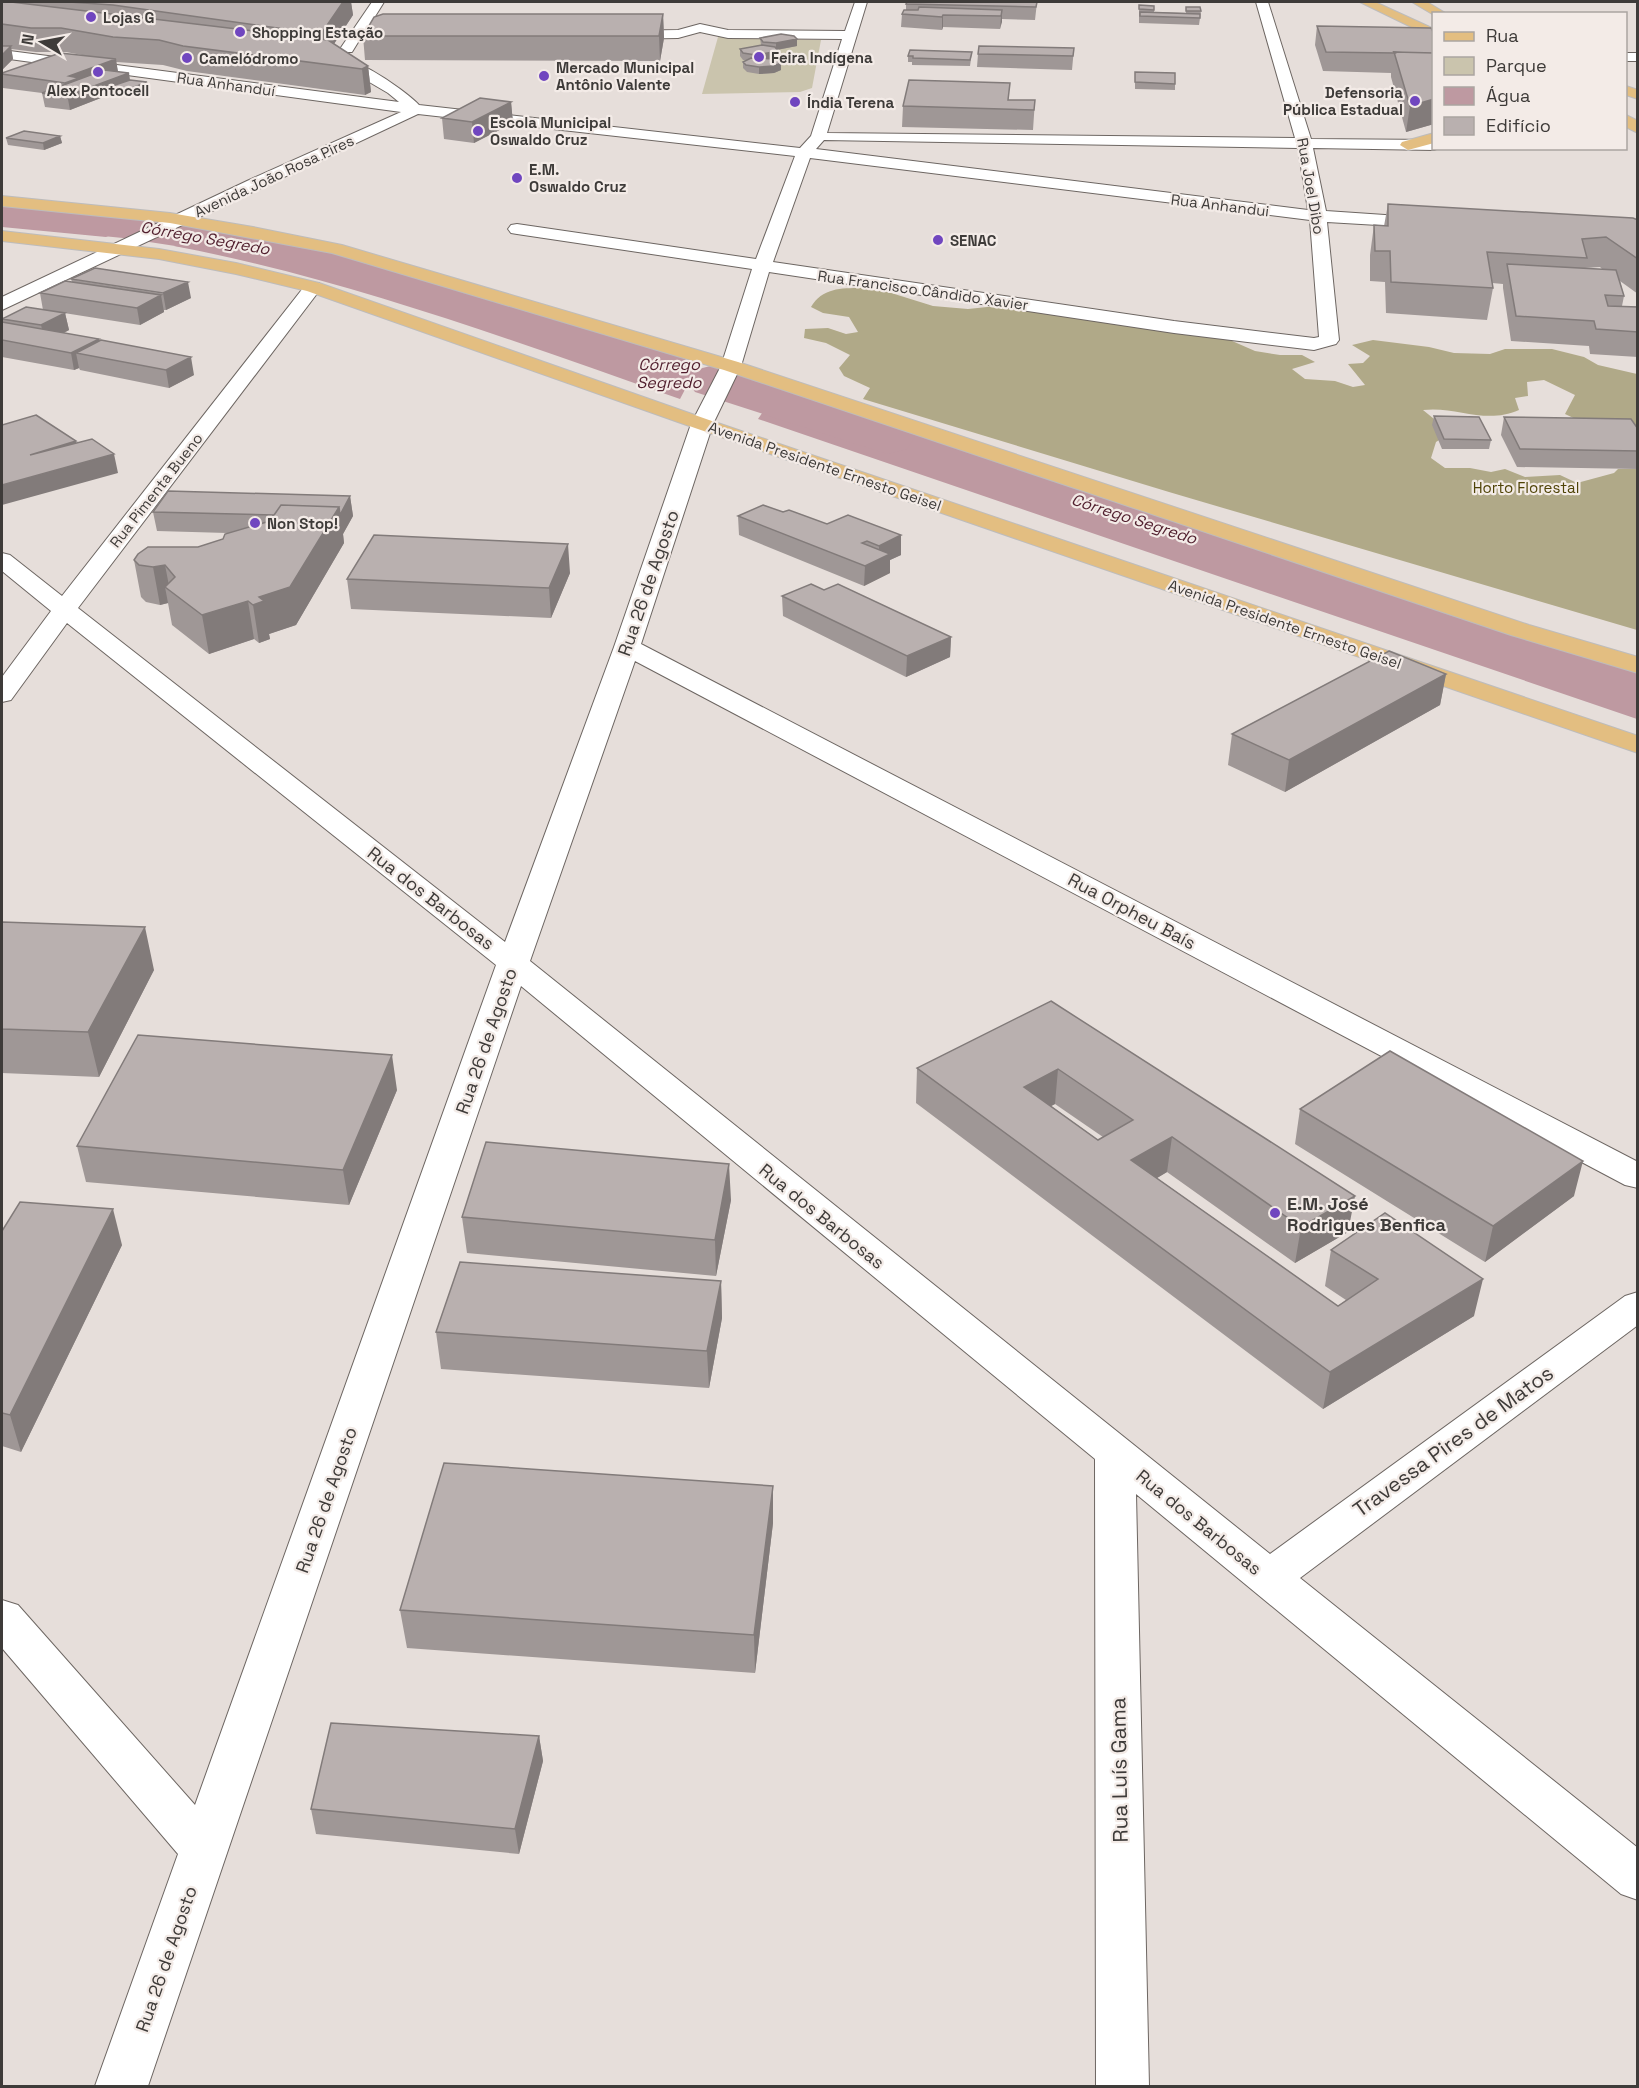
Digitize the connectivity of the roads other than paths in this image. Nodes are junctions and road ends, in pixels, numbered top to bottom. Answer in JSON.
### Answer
{"nodes":[{"id":1,"x":378,"y":2,"type":"edge"},
{"id":2,"x":861,"y":2,"type":"edge"},
{"id":3,"x":1262,"y":2,"type":"edge"},
{"id":4,"x":1366,"y":2,"type":"edge"},
{"id":5,"x":1418,"y":2,"type":"edge"},
{"id":6,"x":702,"y":10,"type":"dead end"},
{"id":7,"x":1437,"y":12,"type":"edge"},
{"id":8,"x":700,"y":28,"type":"junction"},
{"id":9,"x":1432,"y":33,"type":"edge"},
{"id":10,"x":599,"y":34,"type":"edge"},
{"id":11,"x":356,"y":35,"type":"junction"},
{"id":12,"x":425,"y":35,"type":"edge"},
{"id":13,"x":852,"y":35,"type":"junction"},
{"id":14,"x":2,"y":54,"type":"edge"},
{"id":15,"x":310,"y":58,"type":"edge"},
{"id":16,"x":346,"y":62,"type":"junction"},
{"id":17,"x":415,"y":109,"type":"junction"},
{"id":18,"x":818,"y":137,"type":"junction"},
{"id":19,"x":678,"y":138,"type":"junction"},
{"id":20,"x":1432,"y":139,"type":"edge"},
{"id":21,"x":1305,"y":145,"type":"junction"},
{"id":22,"x":1432,"y":145,"type":"edge"},
{"id":23,"x":1408,"y":146,"type":"junction"},
{"id":24,"x":804,"y":153,"type":"junction"},
{"id":25,"x":2,"y":201,"type":"edge"},
{"id":26,"x":1318,"y":216,"type":"junction"},
{"id":27,"x":175,"y":222,"type":"junction"},
{"id":28,"x":1447,"y":224,"type":"edge"},
{"id":29,"x":517,"y":229,"type":"dead end"},
{"id":30,"x":2,"y":236,"type":"edge"},
{"id":31,"x":126,"y":246,"type":"junction"},
{"id":32,"x":762,"y":266,"type":"junction"},
{"id":33,"x":313,"y":287,"type":"junction"},
{"id":34,"x":2,"y":304,"type":"edge"},
{"id":35,"x":1329,"y":340,"type":"joint"},
{"id":36,"x":729,"y":369,"type":"junction"},
{"id":37,"x":706,"y":415,"type":"junction"},
{"id":38,"x":2,"y":560,"type":"edge"},
{"id":39,"x":64,"y":610,"type":"junction"},
{"id":40,"x":627,"y":647,"type":"junction"},
{"id":41,"x":1638,"y":665,"type":"edge"},
{"id":42,"x":2,"y":694,"type":"edge"},
{"id":43,"x":1638,"y":745,"type":"edge"},
{"id":44,"x":513,"y":963,"type":"junction"},
{"id":45,"x":1638,"y":1177,"type":"edge"},
{"id":46,"x":1638,"y":1305,"type":"edge"},
{"id":47,"x":1115,"y":1454,"type":"junction"},
{"id":48,"x":1268,"y":1578,"type":"junction"},
{"id":49,"x":2,"y":1618,"type":"edge"},
{"id":50,"x":204,"y":1850,"type":"junction"},
{"id":51,"x":1638,"y":1878,"type":"edge"},
{"id":52,"x":122,"y":2086,"type":"edge"},
{"id":53,"x":1122,"y":2086,"type":"edge"}],
"edges":[{"from":1,"to":11,"type":"street"},
{"from":2,"to":13,"type":"street","name":"Rua 26 de Agosto"},
{"from":3,"to":21,"type":"street","name":"Rua Joel Dibo"},
{"from":4,"to":9,"type":"main road"},
{"from":5,"to":7,"type":"main road"},
{"from":6,"to":8,"type":"street"},
{"from":8,"to":10,"type":"street"},
{"from":8,"to":13,"type":"street"},
{"from":11,"to":12,"type":"street"},
{"from":11,"to":16,"type":"street"},
{"from":13,"to":18,"type":"street","name":"Rua 26 de Agosto"},
{"from":14,"to":17,"type":"street","name":"Rua Anhanduí"},
{"from":15,"to":16,"type":"street"},
{"from":16,"to":17,"type":"street"},
{"from":17,"to":19,"type":"street","name":"Rua Anhanduí"},
{"from":17,"to":27,"type":"street","name":"Avenida João Rosa Pires"},
{"from":18,"to":19,"type":"street"},
{"from":18,"to":21,"type":"street"},
{"from":18,"to":24,"type":"street","name":"Rua 26 de Agosto"},
{"from":19,"to":24,"type":"street","name":"Rua Anhandui"},
{"from":20,"to":23,"type":"main road"},
{"from":21,"to":23,"type":"street"},
{"from":21,"to":26,"type":"street","name":"Rua Joel Dibo"},
{"from":22,"to":23,"type":"street"},
{"from":24,"to":26,"type":"street","name":"Rua Anhandui"},
{"from":24,"to":32,"type":"street","name":"Rua 26 de Agosto"},
{"from":25,"to":27,"type":"main road"},
{"from":26,"to":28,"type":"street","name":"Rua Anhandui"},
{"from":26,"to":35,"type":"street","name":"Rua Joel Dibo"},
{"from":27,"to":31,"type":"street","name":"Avenida João Rosa Pires"},
{"from":27,"to":36,"type":"main road"},
{"from":29,"to":32,"type":"street","name":"Rua Francisco Cândido Xavier"},
{"from":30,"to":31,"type":"main road","name":"Avenida Presidente Ernesto Geisel"},
{"from":31,"to":33,"type":"main road","name":"Avenida Presidente Ernesto Geisel"},
{"from":31,"to":34,"type":"street","name":"Avenida João Rosa Pires"},
{"from":32,"to":35,"type":"street","name":"Rua Francisco Cândido Xavier"},
{"from":32,"to":36,"type":"street","name":"Rua 26 de Agosto"},
{"from":33,"to":37,"type":"main road","name":"Avenida Presidente Ernesto Geisel"},
{"from":33,"to":39,"type":"street","name":"Rua Pimenta Bueno"},
{"from":36,"to":37,"type":"street","name":"Rua 26 de Agosto"},
{"from":36,"to":41,"type":"main road"},
{"from":37,"to":40,"type":"street","name":"Rua 26 de Agosto"},
{"from":37,"to":43,"type":"main road","name":"Avenida Presidente Ernesto Geisel"},
{"from":38,"to":39,"type":"street","name":"Rua dos Barbosas"},
{"from":39,"to":42,"type":"street","name":"Rua Pimenta Bueno"},
{"from":39,"to":44,"type":"street","name":"Rua dos Barbosas"},
{"from":40,"to":44,"type":"street","name":"Rua 26 de Agosto"},
{"from":40,"to":45,"type":"street","name":"Rua Orpheu Baís"},
{"from":44,"to":47,"type":"street","name":"Rua dos Barbosas"},
{"from":44,"to":50,"type":"street","name":"Rua 26 de Agosto"},
{"from":46,"to":48,"type":"street","name":"Travessa Pires de Matos"},
{"from":47,"to":48,"type":"street","name":"Rua dos Barbosas"},
{"from":47,"to":53,"type":"street","name":"Rua Luís Gama"},
{"from":48,"to":51,"type":"street","name":"Rua dos Barbosas"},
{"from":49,"to":50,"type":"street"},
{"from":50,"to":52,"type":"street","name":"Rua 26 de Agosto"}]}
